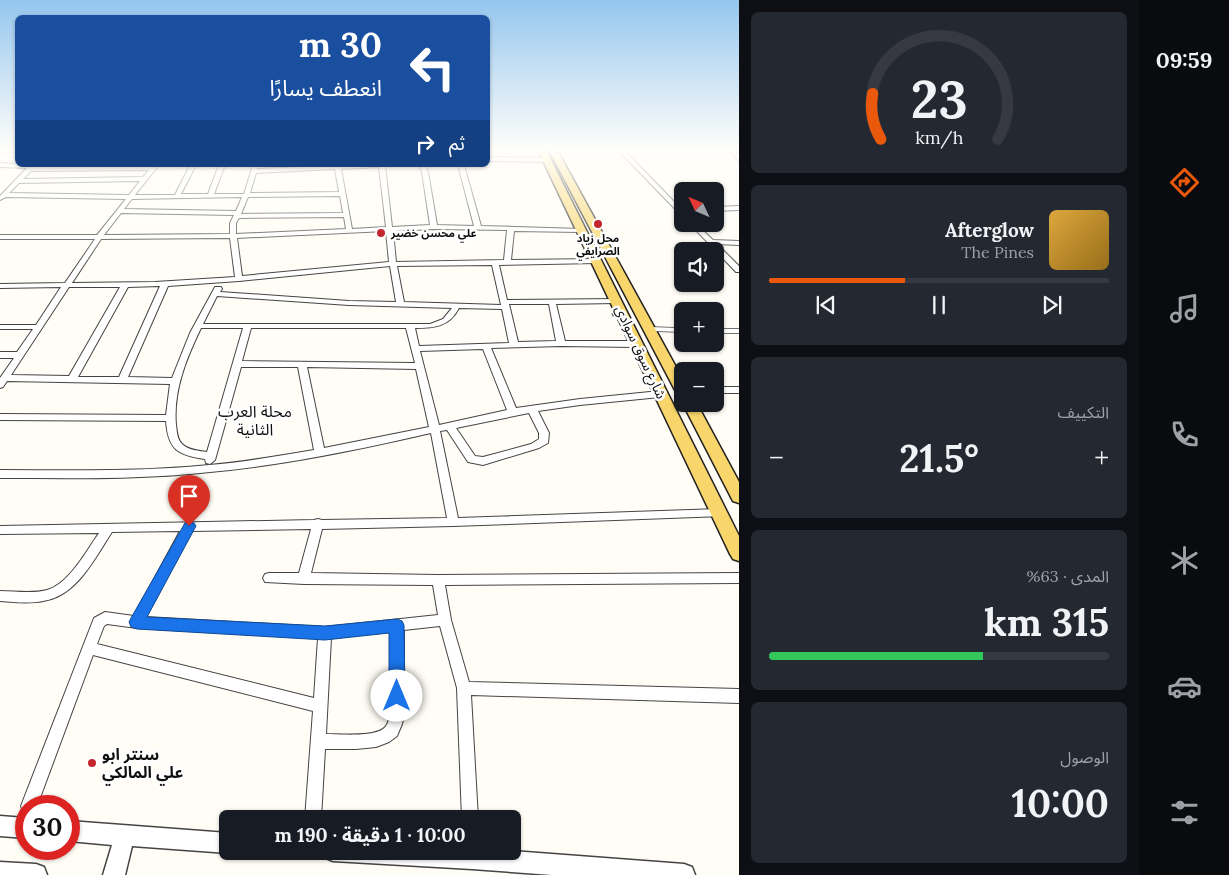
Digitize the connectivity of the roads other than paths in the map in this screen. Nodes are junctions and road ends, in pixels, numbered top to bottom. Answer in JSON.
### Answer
{"nodes":[{"id":1,"x":135,"y":191,"type":"edge"},
{"id":2,"x":180,"y":191,"type":"edge"},
{"id":3,"x":212,"y":191,"type":"edge"},
{"id":4,"x":247,"y":191,"type":"edge"},
{"id":5,"x":342,"y":191,"type":"edge"},
{"id":6,"x":384,"y":191,"type":"edge"},
{"id":7,"x":428,"y":191,"type":"edge"},
{"id":8,"x":468,"y":191,"type":"edge"},
{"id":9,"x":563,"y":191,"type":"edge"},
{"id":10,"x":569,"y":191,"type":"edge"},
{"id":11,"x":661,"y":191,"type":"edge"},
{"id":12,"x":343,"y":194,"type":"junction"},
{"id":13,"x":177,"y":196,"type":"junction"},
{"id":14,"x":210,"y":196,"type":"junction"},
{"id":15,"x":246,"y":196,"type":"junction"},
{"id":16,"x":2,"y":197,"type":"edge"},
{"id":17,"x":130,"y":197,"type":"junction"},
{"id":18,"x":674,"y":204,"type":"edge"},
{"id":19,"x":739,"y":208,"type":"edge"},
{"id":20,"x":724,"y":209,"type":"edge"},
{"id":21,"x":119,"y":211,"type":"junction"},
{"id":22,"x":238,"y":215,"type":"junction"},
{"id":23,"x":347,"y":215,"type":"junction"},
{"id":24,"x":434,"y":227,"type":"junction"},
{"id":25,"x":478,"y":227,"type":"junction"},
{"id":26,"x":389,"y":228,"type":"junction"},
{"id":27,"x":511,"y":228,"type":"junction"},
{"id":28,"x":350,"y":230,"type":"junction"},
{"id":29,"x":580,"y":230,"type":"junction"},
{"id":30,"x":701,"y":232,"type":"edge"},
{"id":31,"x":233,"y":236,"type":"junction"},
{"id":32,"x":0,"y":237,"type":"edge"},
{"id":33,"x":99,"y":237,"type":"junction"},
{"id":34,"x":711,"y":242,"type":"edge"},
{"id":35,"x":724,"y":242,"type":"edge"},
{"id":36,"x":739,"y":243,"type":"edge"},
{"id":37,"x":724,"y":255,"type":"edge"},
{"id":38,"x":597,"y":261,"type":"junction"},
{"id":39,"x":495,"y":262,"type":"junction"},
{"id":40,"x":507,"y":262,"type":"junction"},
{"id":41,"x":393,"y":264,"type":"junction"},
{"id":42,"x":739,"y":270,"type":"edge"},
{"id":43,"x":239,"y":279,"type":"junction"},
{"id":44,"x":224,"y":280,"type":"junction"},
{"id":45,"x":165,"y":284,"type":"junction"},
{"id":46,"x":125,"y":285,"type":"junction"},
{"id":47,"x":0,"y":286,"type":"edge"},
{"id":48,"x":65,"y":286,"type":"junction"},
{"id":49,"x":216,"y":294,"type":"junction"},
{"id":50,"x":617,"y":301,"type":"junction"},
{"id":51,"x":552,"y":302,"type":"junction"},
{"id":52,"x":506,"y":304,"type":"junction"},
{"id":53,"x":401,"y":305,"type":"junction"},
{"id":54,"x":456,"y":307,"type":"junction"},
{"id":55,"x":248,"y":325,"type":"junction"},
{"id":56,"x":200,"y":326,"type":"junction"},
{"id":57,"x":410,"y":326,"type":"junction"},
{"id":58,"x":0,"y":327,"type":"edge"},
{"id":59,"x":38,"y":327,"type":"junction"},
{"id":60,"x":628,"y":328,"type":"junction"},
{"id":61,"x":650,"y":329,"type":"junction"},
{"id":62,"x":674,"y":330,"type":"edge"},
{"id":63,"x":724,"y":331,"type":"edge"},
{"id":64,"x":739,"y":331,"type":"edge"},
{"id":65,"x":560,"y":343,"type":"junction"},
{"id":66,"x":635,"y":344,"type":"junction"},
{"id":67,"x":514,"y":345,"type":"junction"},
{"id":68,"x":486,"y":346,"type":"junction"},
{"id":69,"x":416,"y":349,"type":"junction"},
{"id":70,"x":0,"y":355,"type":"edge"},
{"id":71,"x":20,"y":355,"type":"junction"},
{"id":72,"x":236,"y":364,"type":"junction"},
{"id":73,"x":302,"y":365,"type":"junction"},
{"id":74,"x":420,"y":366,"type":"junction"},
{"id":75,"x":674,"y":374,"type":"edge"},
{"id":76,"x":74,"y":378,"type":"junction"},
{"id":77,"x":123,"y":379,"type":"junction"},
{"id":78,"x":175,"y":380,"type":"junction"},
{"id":79,"x":1,"y":383,"type":"edge"},
{"id":80,"x":724,"y":390,"type":"edge"},
{"id":81,"x":739,"y":390,"type":"edge"},
{"id":82,"x":660,"y":394,"type":"junction"},
{"id":83,"x":532,"y":409,"type":"junction"},
{"id":84,"x":513,"y":412,"type":"junction"},
{"id":85,"x":694,"y":412,"type":"edge"},
{"id":86,"x":0,"y":417,"type":"edge"},
{"id":87,"x":171,"y":418,"type":"junction"},
{"id":88,"x":450,"y":426,"type":"junction"},
{"id":89,"x":435,"y":430,"type":"junction"},
{"id":90,"x":320,"y":453,"type":"junction"},
{"id":91,"x":211,"y":456,"type":"junction"},
{"id":92,"x":208,"y":469,"type":"junction"},
{"id":93,"x":0,"y":474,"type":"edge"},
{"id":94,"x":739,"y":497,"type":"edge"},
{"id":95,"x":719,"y":513,"type":"junction"},
{"id":96,"x":453,"y":522,"type":"junction"},
{"id":97,"x":318,"y":523,"type":"junction"},
{"id":98,"x":189,"y":526,"type":"junction"},
{"id":99,"x":109,"y":527,"type":"junction"},
{"id":100,"x":0,"y":530,"type":"edge"},
{"id":101,"x":739,"y":554,"type":"edge"},
{"id":102,"x":269,"y":578,"type":"dead end"},
{"id":103,"x":739,"y":578,"type":"edge"},
{"id":104,"x":304,"y":579,"type":"junction"},
{"id":105,"x":438,"y":580,"type":"junction"},
{"id":106,"x":0,"y":596,"type":"edge"},
{"id":107,"x":445,"y":620,"type":"junction"},
{"id":108,"x":137,"y":622,"type":"junction"},
{"id":109,"x":397,"y":625,"type":"junction"},
{"id":110,"x":325,"y":633,"type":"junction"},
{"id":111,"x":91,"y":648,"type":"junction"},
{"id":112,"x":464,"y":688,"type":"junction"},
{"id":113,"x":739,"y":696,"type":"edge"},
{"id":114,"x":320,"y":706,"type":"junction"},
{"id":115,"x":319,"y":741,"type":"junction"},
{"id":116,"x":33,"y":795,"type":"edge"},
{"id":117,"x":314,"y":810,"type":"edge"},
{"id":118,"x":470,"y":810,"type":"edge"},
{"id":119,"x":15,"y":824,"type":"edge"},
{"id":120,"x":0,"y":826,"type":"edge"},
{"id":121,"x":80,"y":832,"type":"edge"},
{"id":122,"x":124,"y":835,"type":"junction"},
{"id":123,"x":219,"y":842,"type":"edge"},
{"id":124,"x":521,"y":860,"type":"edge"},
{"id":125,"x":0,"y":873,"type":"edge"},
{"id":126,"x":36,"y":875,"type":"edge"},
{"id":127,"x":114,"y":875,"type":"edge"},
{"id":128,"x":684,"y":875,"type":"edge"}],
"edges":[{"from":1,"to":17,"type":"street"},
{"from":2,"to":13,"type":"street"},
{"from":3,"to":14,"type":"street"},
{"from":4,"to":15,"type":"street"},
{"from":5,"to":12,"type":"street"},
{"from":6,"to":26,"type":"street"},
{"from":7,"to":24,"type":"street"},
{"from":8,"to":25,"type":"street"},
{"from":9,"to":29,"type":"main road","name":"شارع سوق سوادي"},
{"from":10,"to":61,"type":"main road","name":"شارع سوق سوادي"},
{"from":11,"to":18,"type":"street"},
{"from":12,"to":15,"type":"street"},
{"from":12,"to":23,"type":"street"},
{"from":13,"to":14,"type":"street"},
{"from":13,"to":17,"type":"street"},
{"from":14,"to":15,"type":"street"},
{"from":15,"to":22,"type":"street"},
{"from":16,"to":17,"type":"street"},
{"from":17,"to":21,"type":"street"},
{"from":19,"to":20,"type":"street"},
{"from":21,"to":22,"type":"street"},
{"from":21,"to":33,"type":"street"},
{"from":22,"to":23,"type":"street"},
{"from":22,"to":31,"type":"street"},
{"from":23,"to":28,"type":"street"},
{"from":24,"to":25,"type":"street"},
{"from":24,"to":26,"type":"street"},
{"from":25,"to":27,"type":"street"},
{"from":26,"to":28,"type":"street"},
{"from":26,"to":41,"type":"street"},
{"from":27,"to":29,"type":"street"},
{"from":27,"to":40,"type":"street"},
{"from":28,"to":31,"type":"street"},
{"from":29,"to":38,"type":"main road","name":"شارع سوق سوادي"},
{"from":30,"to":34,"type":"street"},
{"from":31,"to":33,"type":"street"},
{"from":31,"to":43,"type":"street"},
{"from":32,"to":33,"type":"street"},
{"from":33,"to":48,"type":"street"},
{"from":35,"to":36,"type":"street"},
{"from":37,"to":42,"type":"street"},
{"from":38,"to":40,"type":"street"},
{"from":38,"to":50,"type":"main road","name":"شارع سوق سوادي"},
{"from":39,"to":40,"type":"street"},
{"from":39,"to":41,"type":"street"},
{"from":39,"to":52,"type":"street"},
{"from":41,"to":43,"type":"street"},
{"from":41,"to":53,"type":"street"},
{"from":43,"to":44,"type":"street"},
{"from":44,"to":45,"type":"street"},
{"from":44,"to":49,"type":"street"},
{"from":45,"to":46,"type":"street"},
{"from":45,"to":77,"type":"street"},
{"from":46,"to":48,"type":"street"},
{"from":46,"to":76,"type":"street"},
{"from":47,"to":48,"type":"street"},
{"from":48,"to":59,"type":"street"},
{"from":49,"to":53,"type":"street"},
{"from":49,"to":56,"type":"street"},
{"from":50,"to":51,"type":"street"},
{"from":50,"to":60,"type":"main road","name":"شارع سوق سوادي"},
{"from":51,"to":52,"type":"street"},
{"from":51,"to":65,"type":"street"},
{"from":52,"to":54,"type":"street"},
{"from":52,"to":67,"type":"street"},
{"from":53,"to":54,"type":"street"},
{"from":54,"to":57,"type":"street"},
{"from":55,"to":56,"type":"street"},
{"from":55,"to":57,"type":"street"},
{"from":55,"to":72,"type":"street"},
{"from":56,"to":78,"type":"street"},
{"from":57,"to":69,"type":"street"},
{"from":58,"to":59,"type":"street"},
{"from":59,"to":71,"type":"street"},
{"from":60,"to":61,"type":"main road"},
{"from":60,"to":66,"type":"main road","name":"شارع سوق سوادي"},
{"from":61,"to":62,"type":"lane"},
{"from":61,"to":75,"type":"main road","name":"شارع سوق سوادي"},
{"from":63,"to":64,"type":"lane"},
{"from":65,"to":66,"type":"street"},
{"from":65,"to":67,"type":"street"},
{"from":66,"to":82,"type":"main road","name":"شارع سوق سوادي"},
{"from":67,"to":68,"type":"street"},
{"from":68,"to":69,"type":"street"},
{"from":68,"to":84,"type":"street"},
{"from":69,"to":74,"type":"street"},
{"from":70,"to":71,"type":"street"},
{"from":71,"to":79,"type":"street"},
{"from":72,"to":73,"type":"street"},
{"from":72,"to":91,"type":"street"},
{"from":73,"to":74,"type":"street"},
{"from":73,"to":90,"type":"street"},
{"from":74,"to":89,"type":"street"},
{"from":76,"to":77,"type":"street"},
{"from":76,"to":79,"type":"street"},
{"from":77,"to":78,"type":"street"},
{"from":78,"to":87,"type":"street"},
{"from":80,"to":81,"type":"street"},
{"from":82,"to":83,"type":"street"},
{"from":82,"to":95,"type":"main road","name":"شارع سوق سوادي"},
{"from":83,"to":84,"type":"street"},
{"from":83,"to":88,"type":"street"},
{"from":84,"to":88,"type":"street"},
{"from":85,"to":94,"type":"main road"},
{"from":86,"to":87,"type":"street"},
{"from":87,"to":91,"type":"street"},
{"from":88,"to":89,"type":"street"},
{"from":89,"to":90,"type":"street"},
{"from":89,"to":96,"type":"street"},
{"from":90,"to":92,"type":"street"},
{"from":91,"to":92,"type":"street"},
{"from":92,"to":93,"type":"street"},
{"from":95,"to":96,"type":"street"},
{"from":95,"to":101,"type":"main road","name":"شارع سوق سوادي"},
{"from":96,"to":97,"type":"street"},
{"from":97,"to":98,"type":"street"},
{"from":97,"to":104,"type":"street"},
{"from":98,"to":99,"type":"street"},
{"from":98,"to":108,"type":"street"},
{"from":99,"to":100,"type":"street"},
{"from":99,"to":106,"type":"street"},
{"from":102,"to":104,"type":"street"},
{"from":103,"to":105,"type":"street"},
{"from":104,"to":105,"type":"street"},
{"from":105,"to":107,"type":"street"},
{"from":107,"to":109,"type":"street"},
{"from":107,"to":112,"type":"street"},
{"from":108,"to":110,"type":"street"},
{"from":108,"to":111,"type":"street"},
{"from":109,"to":110,"type":"street"},
{"from":109,"to":115,"type":"street"},
{"from":110,"to":114,"type":"street"},
{"from":111,"to":114,"type":"street"},
{"from":111,"to":116,"type":"street"},
{"from":112,"to":113,"type":"street"},
{"from":112,"to":118,"type":"street"},
{"from":114,"to":115,"type":"street"},
{"from":115,"to":117,"type":"street"},
{"from":119,"to":120,"type":"street"},
{"from":121,"to":122,"type":"street"},
{"from":122,"to":123,"type":"street"},
{"from":122,"to":127,"type":"street"},
{"from":124,"to":128,"type":"street"},
{"from":125,"to":126,"type":"street"}]}
